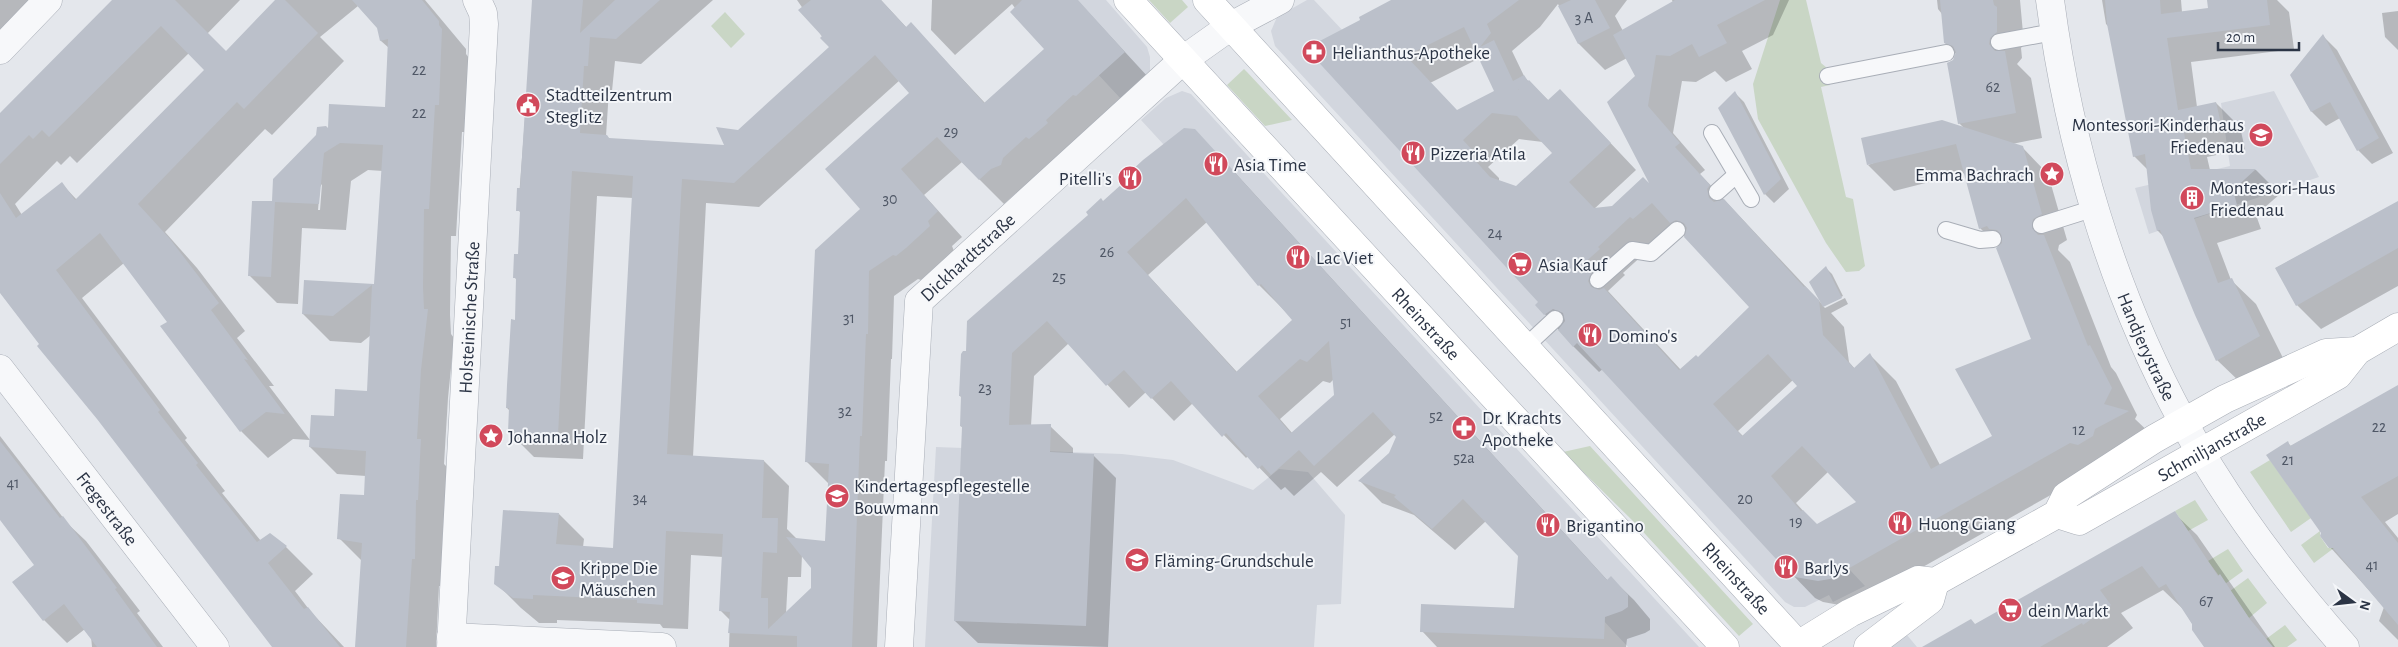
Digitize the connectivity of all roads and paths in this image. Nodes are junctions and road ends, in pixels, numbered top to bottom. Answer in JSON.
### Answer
{"nodes":[{"id":1,"x":48,"y":0,"type":"edge"},
{"id":2,"x":477,"y":0,"type":"edge"},
{"id":3,"x":1128,"y":0,"type":"edge"},
{"id":4,"x":1207,"y":0,"type":"edge"},
{"id":5,"x":1280,"y":0,"type":"edge"},
{"id":6,"x":2050,"y":0,"type":"edge"},
{"id":7,"x":1231,"y":26,"type":"junction"},
{"id":8,"x":2054,"y":32,"type":"junction"},
{"id":9,"x":1999,"y":42,"type":"dead end"},
{"id":10,"x":0,"y":50,"type":"edge"},
{"id":11,"x":1946,"y":53,"type":"dead end"},
{"id":12,"x":1183,"y":60,"type":"junction"},
{"id":13,"x":1828,"y":76,"type":"dead end"},
{"id":14,"x":1712,"y":133,"type":"dead end"},
{"id":15,"x":1736,"y":175,"type":"junction"},
{"id":16,"x":1717,"y":192,"type":"dead end"},
{"id":17,"x":1751,"y":199,"type":"dead end"},
{"id":18,"x":2095,"y":208,"type":"junction"},
{"id":19,"x":2041,"y":224,"type":"dead end"},
{"id":20,"x":1677,"y":230,"type":"dead end"},
{"id":21,"x":1946,"y":230,"type":"dead end"},
{"id":22,"x":1993,"y":240,"type":"dead end"},
{"id":23,"x":1598,"y":280,"type":"dead end"},
{"id":24,"x":1555,"y":319,"type":"dead end"},
{"id":25,"x":2398,"y":328,"type":"edge"},
{"id":26,"x":1525,"y":347,"type":"junction"},
{"id":27,"x":2357,"y":351,"type":"junction"},
{"id":28,"x":0,"y":369,"type":"edge"},
{"id":29,"x":2184,"y":423,"type":"junction"},
{"id":30,"x":2201,"y":453,"type":"junction"},
{"id":31,"x":2057,"y":514,"type":"junction"},
{"id":32,"x":1935,"y":582,"type":"junction"},
{"id":33,"x":451,"y":642,"type":"edge"},
{"id":34,"x":1797,"y":646,"type":"edge"},
{"id":35,"x":215,"y":647,"type":"edge"},
{"id":36,"x":662,"y":647,"type":"edge"},
{"id":37,"x":900,"y":647,"type":"edge"},
{"id":38,"x":1725,"y":647,"type":"edge"},
{"id":39,"x":1868,"y":647,"type":"edge"},
{"id":40,"x":2346,"y":647,"type":"edge"}],
"edges":[{"from":1,"to":10,"type":"street"},
{"from":2,"to":33,"type":"street","name":"Holsteinische Straße"},
{"from":3,"to":12,"type":"street","name":"Rheinstraße"},
{"from":4,"to":7,"type":"street","name":"Rheinstraße"},
{"from":5,"to":7,"type":"street","name":"Dickhardtstraße"},
{"from":6,"to":8,"type":"street","name":"Handjerystraße"},
{"from":7,"to":12,"type":"street","name":"Dickhardtstraße"},
{"from":7,"to":26,"type":"street","name":"Rheinstraße"},
{"from":8,"to":9,"type":"lane"},
{"from":8,"to":18,"type":"street","name":"Handjerystraße"},
{"from":11,"to":13,"type":"lane"},
{"from":12,"to":37,"type":"street","name":"Dickhardtstraße"},
{"from":12,"to":38,"type":"street","name":"Rheinstraße"},
{"from":14,"to":15,"type":"lane"},
{"from":15,"to":16,"type":"lane"},
{"from":15,"to":17,"type":"lane"},
{"from":18,"to":19,"type":"lane"},
{"from":18,"to":29,"type":"street","name":"Handjerystraße"},
{"from":20,"to":23,"type":"lane"},
{"from":21,"to":22,"type":"lane"},
{"from":24,"to":26,"type":"lane"},
{"from":25,"to":27,"type":"street","name":"Schmiljanstraße"},
{"from":26,"to":34,"type":"street","name":"Rheinstraße"},
{"from":27,"to":29,"type":"street","name":"Schmiljanstraße"},
{"from":27,"to":30,"type":"street","name":"Schmiljanstraße"},
{"from":28,"to":35,"type":"street","name":"Fregestraße"},
{"from":29,"to":30,"type":"street","name":"Handjerystraße"},
{"from":29,"to":31,"type":"street","name":"Schmiljanstraße"},
{"from":30,"to":31,"type":"street","name":"Schmiljanstraße"},
{"from":30,"to":40,"type":"street","name":"Handjerystraße"},
{"from":31,"to":32,"type":"street","name":"Schmiljanstraße"},
{"from":32,"to":34,"type":"street","name":"Schmiljanstraße"},
{"from":32,"to":39,"type":"street"},
{"from":33,"to":36,"type":"street","name":"Holsteinische Straße"}]}
